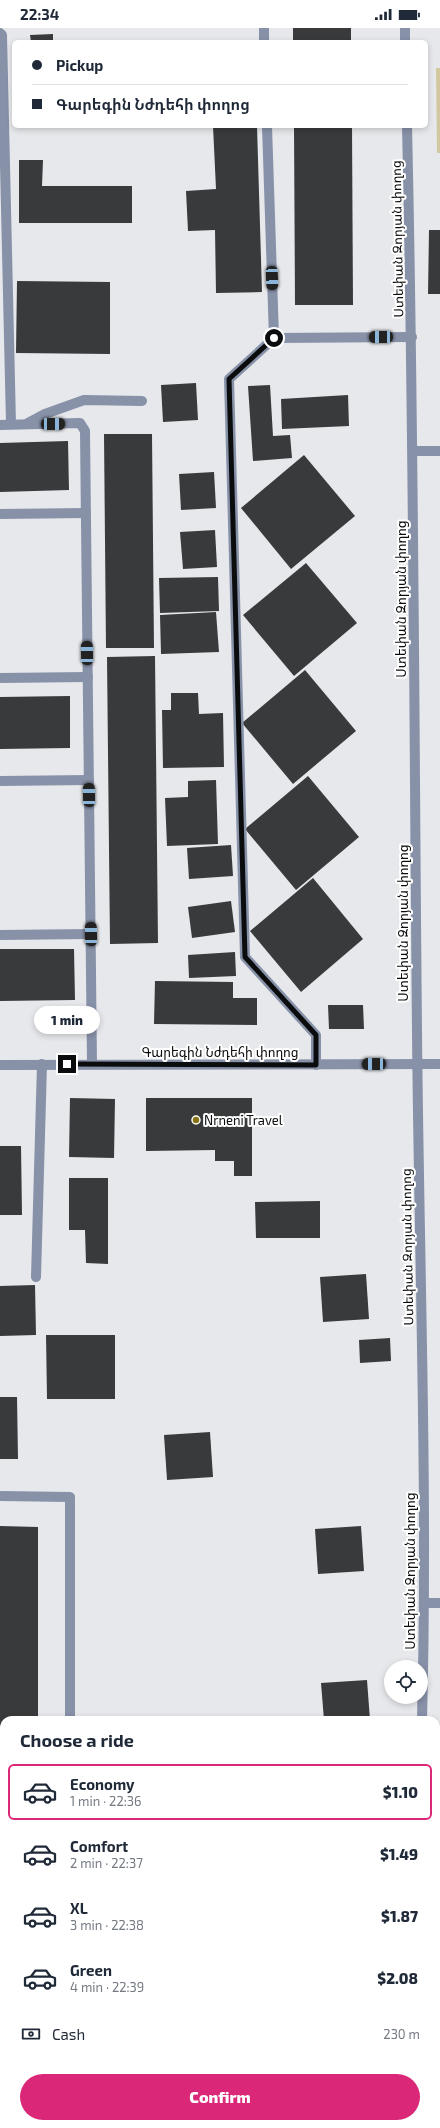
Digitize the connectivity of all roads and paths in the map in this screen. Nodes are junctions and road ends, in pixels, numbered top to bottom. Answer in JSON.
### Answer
{"nodes":[{"id":1,"x":264,"y":28,"type":"edge"},
{"id":2,"x":405,"y":28,"type":"edge"},
{"id":3,"x":0,"y":33,"type":"edge"},
{"id":4,"x":264,"y":40,"type":"edge"},
{"id":5,"x":405,"y":40,"type":"edge"},
{"id":6,"x":267,"y":128,"type":"edge"},
{"id":7,"x":407,"y":128,"type":"edge"},
{"id":8,"x":412,"y":336,"type":"junction"},
{"id":9,"x":274,"y":338,"type":"junction"},
{"id":10,"x":142,"y":401,"type":"dead end"},
{"id":11,"x":11,"y":424,"type":"junction"},
{"id":12,"x":26,"y":424,"type":"junction"},
{"id":13,"x":0,"y":425,"type":"edge"},
{"id":14,"x":413,"y":451,"type":"junction"},
{"id":15,"x":440,"y":451,"type":"edge"},
{"id":16,"x":86,"y":513,"type":"junction"},
{"id":17,"x":0,"y":514,"type":"edge"},
{"id":18,"x":88,"y":677,"type":"junction"},
{"id":19,"x":0,"y":678,"type":"edge"},
{"id":20,"x":0,"y":780,"type":"edge"},
{"id":21,"x":89,"y":780,"type":"junction"},
{"id":22,"x":91,"y":934,"type":"junction"},
{"id":23,"x":0,"y":935,"type":"edge"},
{"id":24,"x":0,"y":1064,"type":"edge"},
{"id":25,"x":42,"y":1064,"type":"junction"},
{"id":26,"x":92,"y":1064,"type":"junction"},
{"id":27,"x":418,"y":1064,"type":"junction"},
{"id":28,"x":440,"y":1064,"type":"edge"},
{"id":29,"x":316,"y":1065,"type":"junction"},
{"id":30,"x":36,"y":1277,"type":"dead end"},
{"id":31,"x":0,"y":1496,"type":"edge"},
{"id":32,"x":425,"y":1603,"type":"junction"},
{"id":33,"x":440,"y":1604,"type":"edge"},
{"id":34,"x":70,"y":1716,"type":"edge"},
{"id":35,"x":422,"y":1716,"type":"edge"}],
"edges":[{"from":1,"to":4,"type":"street"},
{"from":2,"to":5,"type":"street"},
{"from":3,"to":11,"type":"street"},
{"from":6,"to":9,"type":"street"},
{"from":7,"to":8,"type":"street","name":"Ստեփան Զորյան փողոց"},
{"from":8,"to":9,"type":"street"},
{"from":8,"to":14,"type":"street","name":"Ստեփան Զորյան փողոց"},
{"from":9,"to":29,"type":"street"},
{"from":10,"to":12,"type":"street"},
{"from":11,"to":12,"type":"street"},
{"from":11,"to":13,"type":"street"},
{"from":12,"to":16,"type":"street"},
{"from":14,"to":15,"type":"street"},
{"from":14,"to":27,"type":"street","name":"Ստեփան Զորյան փողոց"},
{"from":16,"to":17,"type":"street"},
{"from":16,"to":18,"type":"street"},
{"from":18,"to":19,"type":"street"},
{"from":18,"to":21,"type":"street"},
{"from":20,"to":21,"type":"street"},
{"from":21,"to":22,"type":"street"},
{"from":22,"to":23,"type":"street"},
{"from":22,"to":26,"type":"street"},
{"from":24,"to":25,"type":"street","name":"Գարեգին Նժդեհի փողոց"},
{"from":25,"to":26,"type":"street","name":"Գարեգին Նժդեհի փողոց"},
{"from":25,"to":30,"type":"street"},
{"from":26,"to":29,"type":"street","name":"Գարեգին Նժդեհի փողոց"},
{"from":27,"to":28,"type":"street","name":"Գարեգին Նժդեհի փողոց"},
{"from":27,"to":29,"type":"street","name":"Գարեգին Նժդեհի փողոց"},
{"from":27,"to":32,"type":"street","name":"Ստեփան Զորյան փողոց"},
{"from":31,"to":34,"type":"street"},
{"from":32,"to":33,"type":"street"},
{"from":32,"to":35,"type":"street","name":"Ստեփան Զորյան փողոց"}]}
